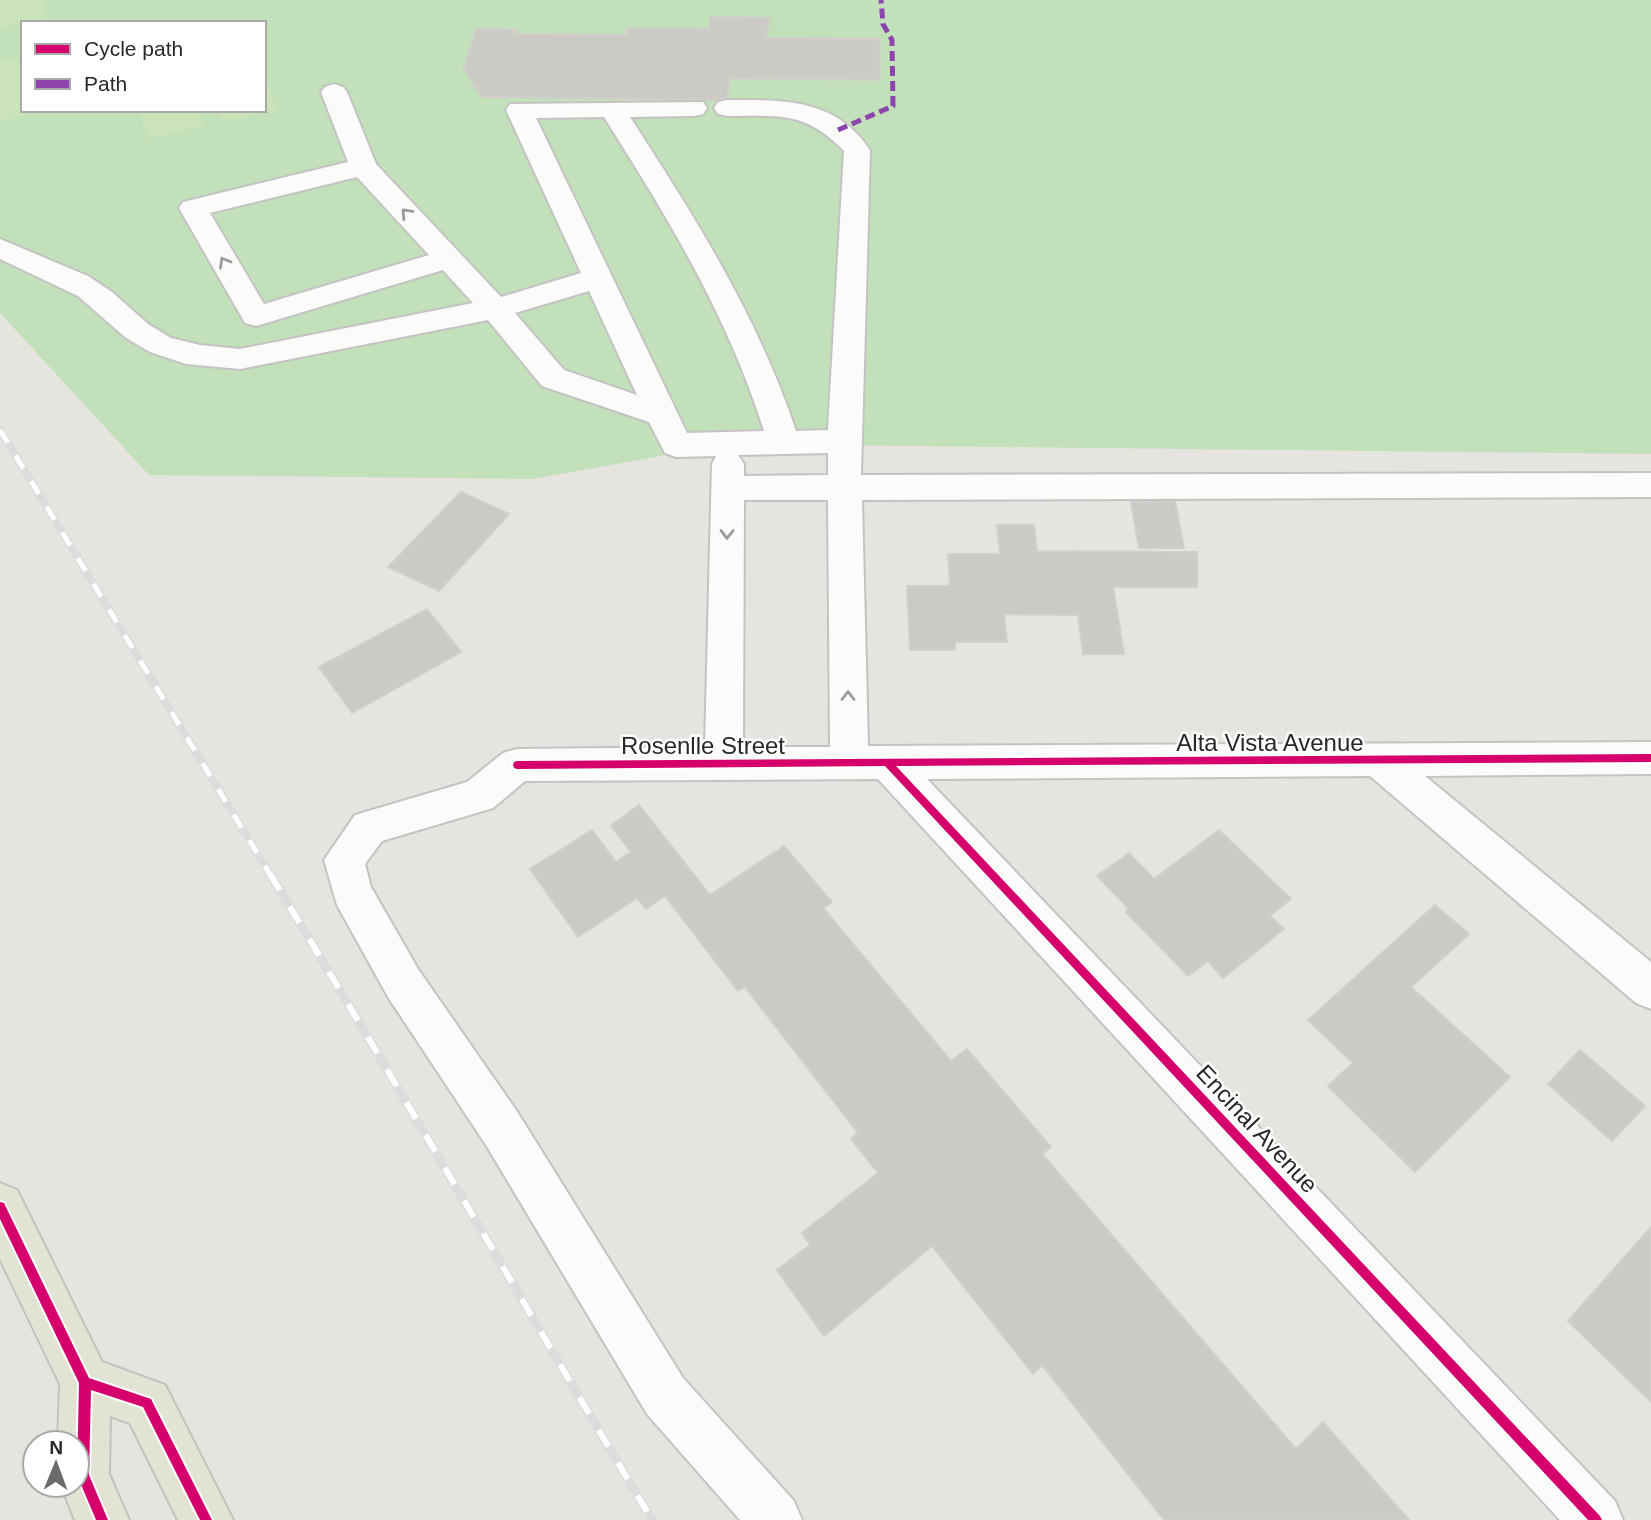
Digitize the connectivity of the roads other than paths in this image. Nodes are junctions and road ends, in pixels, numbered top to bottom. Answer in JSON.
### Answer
{"nodes":[{"id":1,"x":334,"y":92,"type":"dead end"},
{"id":2,"x":694,"y":108,"type":"dead end"},
{"id":3,"x":727,"y":108,"type":"dead end"},
{"id":4,"x":612,"y":109,"type":"junction"},
{"id":5,"x":363,"y":167,"type":"junction"},
{"id":6,"x":0,"y":248,"type":"edge"},
{"id":7,"x":449,"y":260,"type":"junction"},
{"id":8,"x":598,"y":278,"type":"junction"},
{"id":9,"x":495,"y":309,"type":"junction"},
{"id":10,"x":662,"y":415,"type":"junction"},
{"id":11,"x":844,"y":441,"type":"junction"},
{"id":12,"x":784,"y":442,"type":"junction"},
{"id":13,"x":729,"y":444,"type":"junction"},
{"id":14,"x":1651,"y":485,"type":"edge"},
{"id":15,"x":847,"y":487,"type":"junction"},
{"id":16,"x":728,"y":488,"type":"junction"},
{"id":17,"x":1651,"y":758,"type":"edge"},
{"id":18,"x":1380,"y":761,"type":"junction"},
{"id":19,"x":724,"y":765,"type":"junction"},
{"id":20,"x":869,"y":765,"type":"junction"},
{"id":21,"x":1651,"y":989,"type":"edge"},
{"id":22,"x":0,"y":1207,"type":"edge"},
{"id":23,"x":85,"y":1382,"type":"junction"},
{"id":24,"x":102,"y":1520,"type":"edge"},
{"id":25,"x":206,"y":1520,"type":"edge"},
{"id":26,"x":775,"y":1520,"type":"edge"},
{"id":27,"x":1596,"y":1520,"type":"edge"}],
"edges":[{"from":1,"to":5,"type":"street"},
{"from":2,"to":4,"type":"street"},
{"from":3,"to":11,"type":"street"},
{"from":4,"to":8,"type":"street"},
{"from":4,"to":12,"type":"street"},
{"from":7,"to":5,"type":"street","one_way":true},
{"from":7,"to":5,"type":"street","one_way":true},
{"from":6,"to":9,"type":"street"},
{"from":7,"to":9,"type":"street"},
{"from":8,"to":9,"type":"street"},
{"from":8,"to":10,"type":"street"},
{"from":9,"to":10,"type":"street"},
{"from":10,"to":13,"type":"street"},
{"from":11,"to":12,"type":"street"},
{"from":11,"to":15,"type":"street"},
{"from":12,"to":13,"type":"street"},
{"from":13,"to":16,"type":"street"},
{"from":14,"to":15,"type":"street"},
{"from":15,"to":16,"type":"street"},
{"from":20,"to":15,"type":"street","one_way":true},
{"from":16,"to":19,"type":"street","one_way":true},
{"from":17,"to":18,"type":"street","name":"Alta Vista Avenue"},
{"from":18,"to":20,"type":"street","name":"Alta Vista Avenue"},
{"from":18,"to":21,"type":"street"},
{"from":19,"to":20,"type":"street","name":"Rosenlle Street"},
{"from":19,"to":26,"type":"street","name":"Rosenlle Street"},
{"from":20,"to":27,"type":"street","name":"Encinal Avenue"},
{"from":22,"to":23,"type":"main road"},
{"from":23,"to":24,"type":"main road"},
{"from":23,"to":25,"type":"main road"}]}
